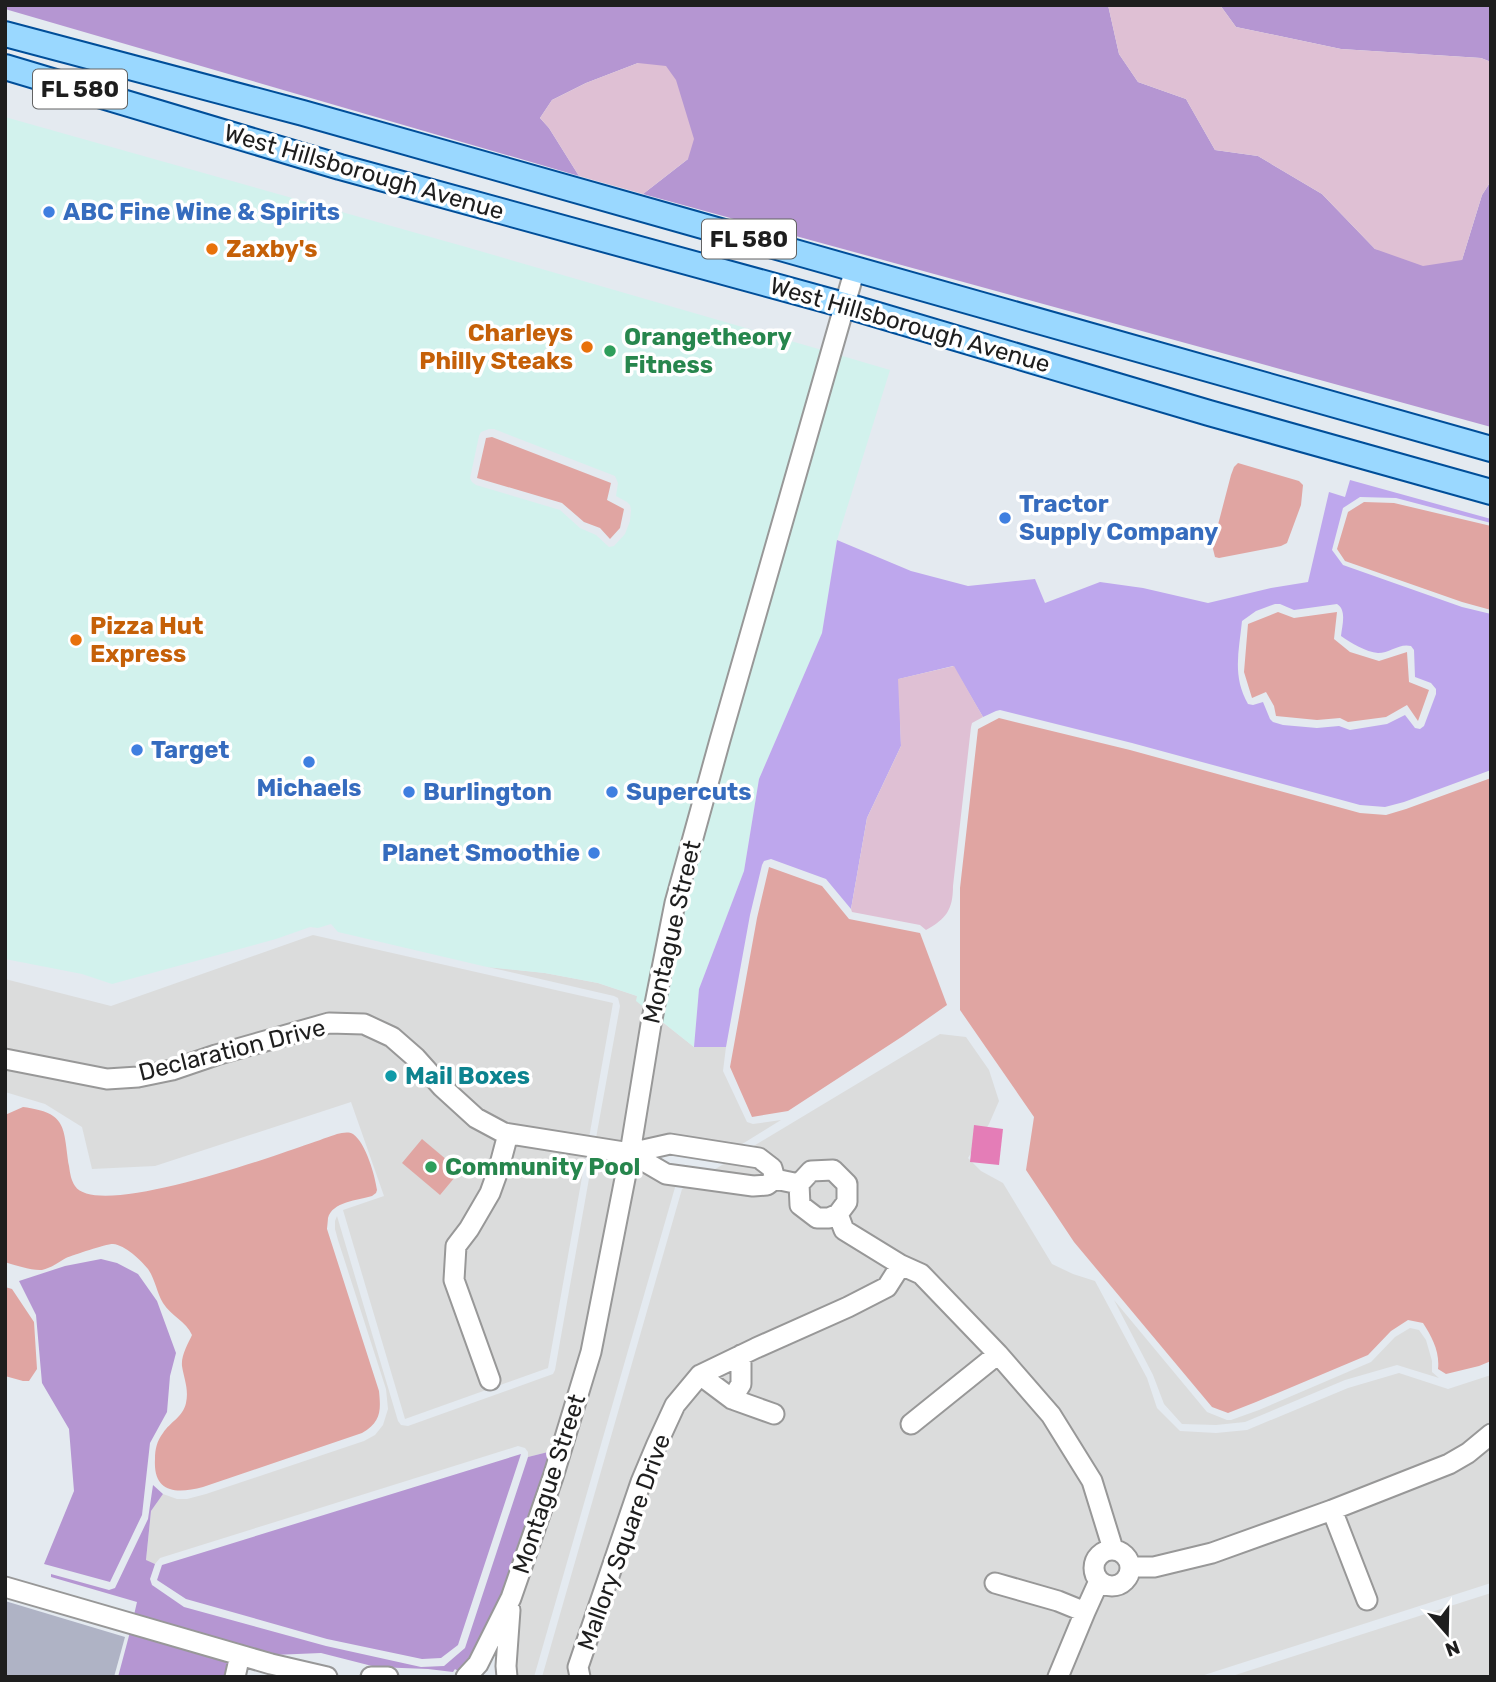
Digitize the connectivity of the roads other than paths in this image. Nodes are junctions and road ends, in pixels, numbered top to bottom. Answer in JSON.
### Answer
{"nodes":[{"id":1,"x":5,"y":34,"type":"edge"},
{"id":2,"x":5,"y":50,"type":"edge"},
{"id":3,"x":5,"y":67,"type":"edge"},
{"id":4,"x":303,"y":113,"type":"junction"},
{"id":5,"x":855,"y":269,"type":"junction"},
{"id":6,"x":844,"y":305,"type":"junction"},
{"id":7,"x":1491,"y":449,"type":"edge"},
{"id":8,"x":1491,"y":492,"type":"edge"},
{"id":9,"x":5,"y":1059,"type":"edge"},
{"id":10,"x":508,"y":1134,"type":"junction"},
{"id":11,"x":630,"y":1153,"type":"junction"},
{"id":12,"x":775,"y":1179,"type":"junction"},
{"id":13,"x":799,"y":1184,"type":"junction"},
{"id":14,"x":838,"y":1214,"type":"junction"},
{"id":15,"x":901,"y":1265,"type":"junction"},
{"id":16,"x":998,"y":1354,"type":"junction"},
{"id":17,"x":741,"y":1355,"type":"junction"},
{"id":18,"x":700,"y":1375,"type":"junction"},
{"id":19,"x":490,"y":1380,"type":"dead end"},
{"id":20,"x":733,"y":1399,"type":"junction"},
{"id":21,"x":774,"y":1414,"type":"dead end"},
{"id":22,"x":911,"y":1423,"type":"dead end"},
{"id":23,"x":1491,"y":1434,"type":"edge"},
{"id":24,"x":1332,"y":1510,"type":"junction"},
{"id":25,"x":1113,"y":1549,"type":"junction"},
{"id":26,"x":1131,"y":1567,"type":"junction"},
{"id":27,"x":1100,"y":1581,"type":"junction"},
{"id":28,"x":995,"y":1583,"type":"dead end"},
{"id":29,"x":5,"y":1587,"type":"edge"},
{"id":30,"x":511,"y":1598,"type":"junction"},
{"id":31,"x":1367,"y":1601,"type":"dead end"},
{"id":32,"x":1085,"y":1612,"type":"junction"},
{"id":33,"x":240,"y":1654,"type":"junction"},
{"id":34,"x":506,"y":1671,"type":"edge"},
{"id":35,"x":235,"y":1677,"type":"edge"},
{"id":36,"x":327,"y":1677,"type":"edge"},
{"id":37,"x":371,"y":1677,"type":"edge"},
{"id":38,"x":388,"y":1677,"type":"edge"},
{"id":39,"x":466,"y":1677,"type":"edge"},
{"id":40,"x":580,"y":1677,"type":"edge"},
{"id":41,"x":1058,"y":1677,"type":"edge"}],
"edges":[{"from":1,"to":4,"type":"main road","name":"West Hillsborough Avenue","number":"FL 580"},
{"from":2,"to":4,"type":"main road"},
{"from":3,"to":6,"type":"main road","name":"West Hillsborough Avenue","number":"FL 580"},
{"from":4,"to":5,"type":"main road","name":"West Hillsborough Avenue","number":"FL 580"},
{"from":5,"to":6,"type":"street","name":"Montague Street"},
{"from":5,"to":7,"type":"main road","name":"West Hillsborough Avenue","number":"FL 580"},
{"from":6,"to":8,"type":"main road","name":"West Hillsborough Avenue","number":"FL 580"},
{"from":6,"to":11,"type":"street","name":"Montague Street"},
{"from":9,"to":10,"type":"street","name":"Declaration Drive"},
{"from":10,"to":11,"type":"street","name":"Declaration Drive"},
{"from":10,"to":19,"type":"street"},
{"from":11,"to":12,"type":"street"},
{"from":11,"to":12,"type":"street"},
{"from":11,"to":30,"type":"street","name":"Montague Street"},
{"from":12,"to":13,"type":"street"},
{"from":13,"to":14,"type":"street"},
{"from":13,"to":14,"type":"street"},
{"from":14,"to":15,"type":"street"},
{"from":15,"to":16,"type":"street"},
{"from":15,"to":17,"type":"street","name":"Mallory Square Drive"},
{"from":16,"to":22,"type":"street"},
{"from":16,"to":25,"type":"street"},
{"from":17,"to":18,"type":"street","name":"Mallory Square Drive"},
{"from":17,"to":20,"type":"street"},
{"from":18,"to":20,"type":"street"},
{"from":18,"to":40,"type":"street","name":"Mallory Square Drive"},
{"from":20,"to":21,"type":"street"},
{"from":23,"to":24,"type":"street"},
{"from":24,"to":26,"type":"street"},
{"from":24,"to":31,"type":"street"},
{"from":25,"to":26,"type":"street"},
{"from":25,"to":27,"type":"street"},
{"from":26,"to":27,"type":"street"},
{"from":27,"to":32,"type":"street"},
{"from":28,"to":32,"type":"street"},
{"from":29,"to":33,"type":"street"},
{"from":30,"to":34,"type":"street","name":"Montague Street"},
{"from":30,"to":39,"type":"street","name":"Montague Street"},
{"from":32,"to":41,"type":"street"},
{"from":33,"to":35,"type":"street"},
{"from":33,"to":36,"type":"street"},
{"from":37,"to":38,"type":"street"}]}
